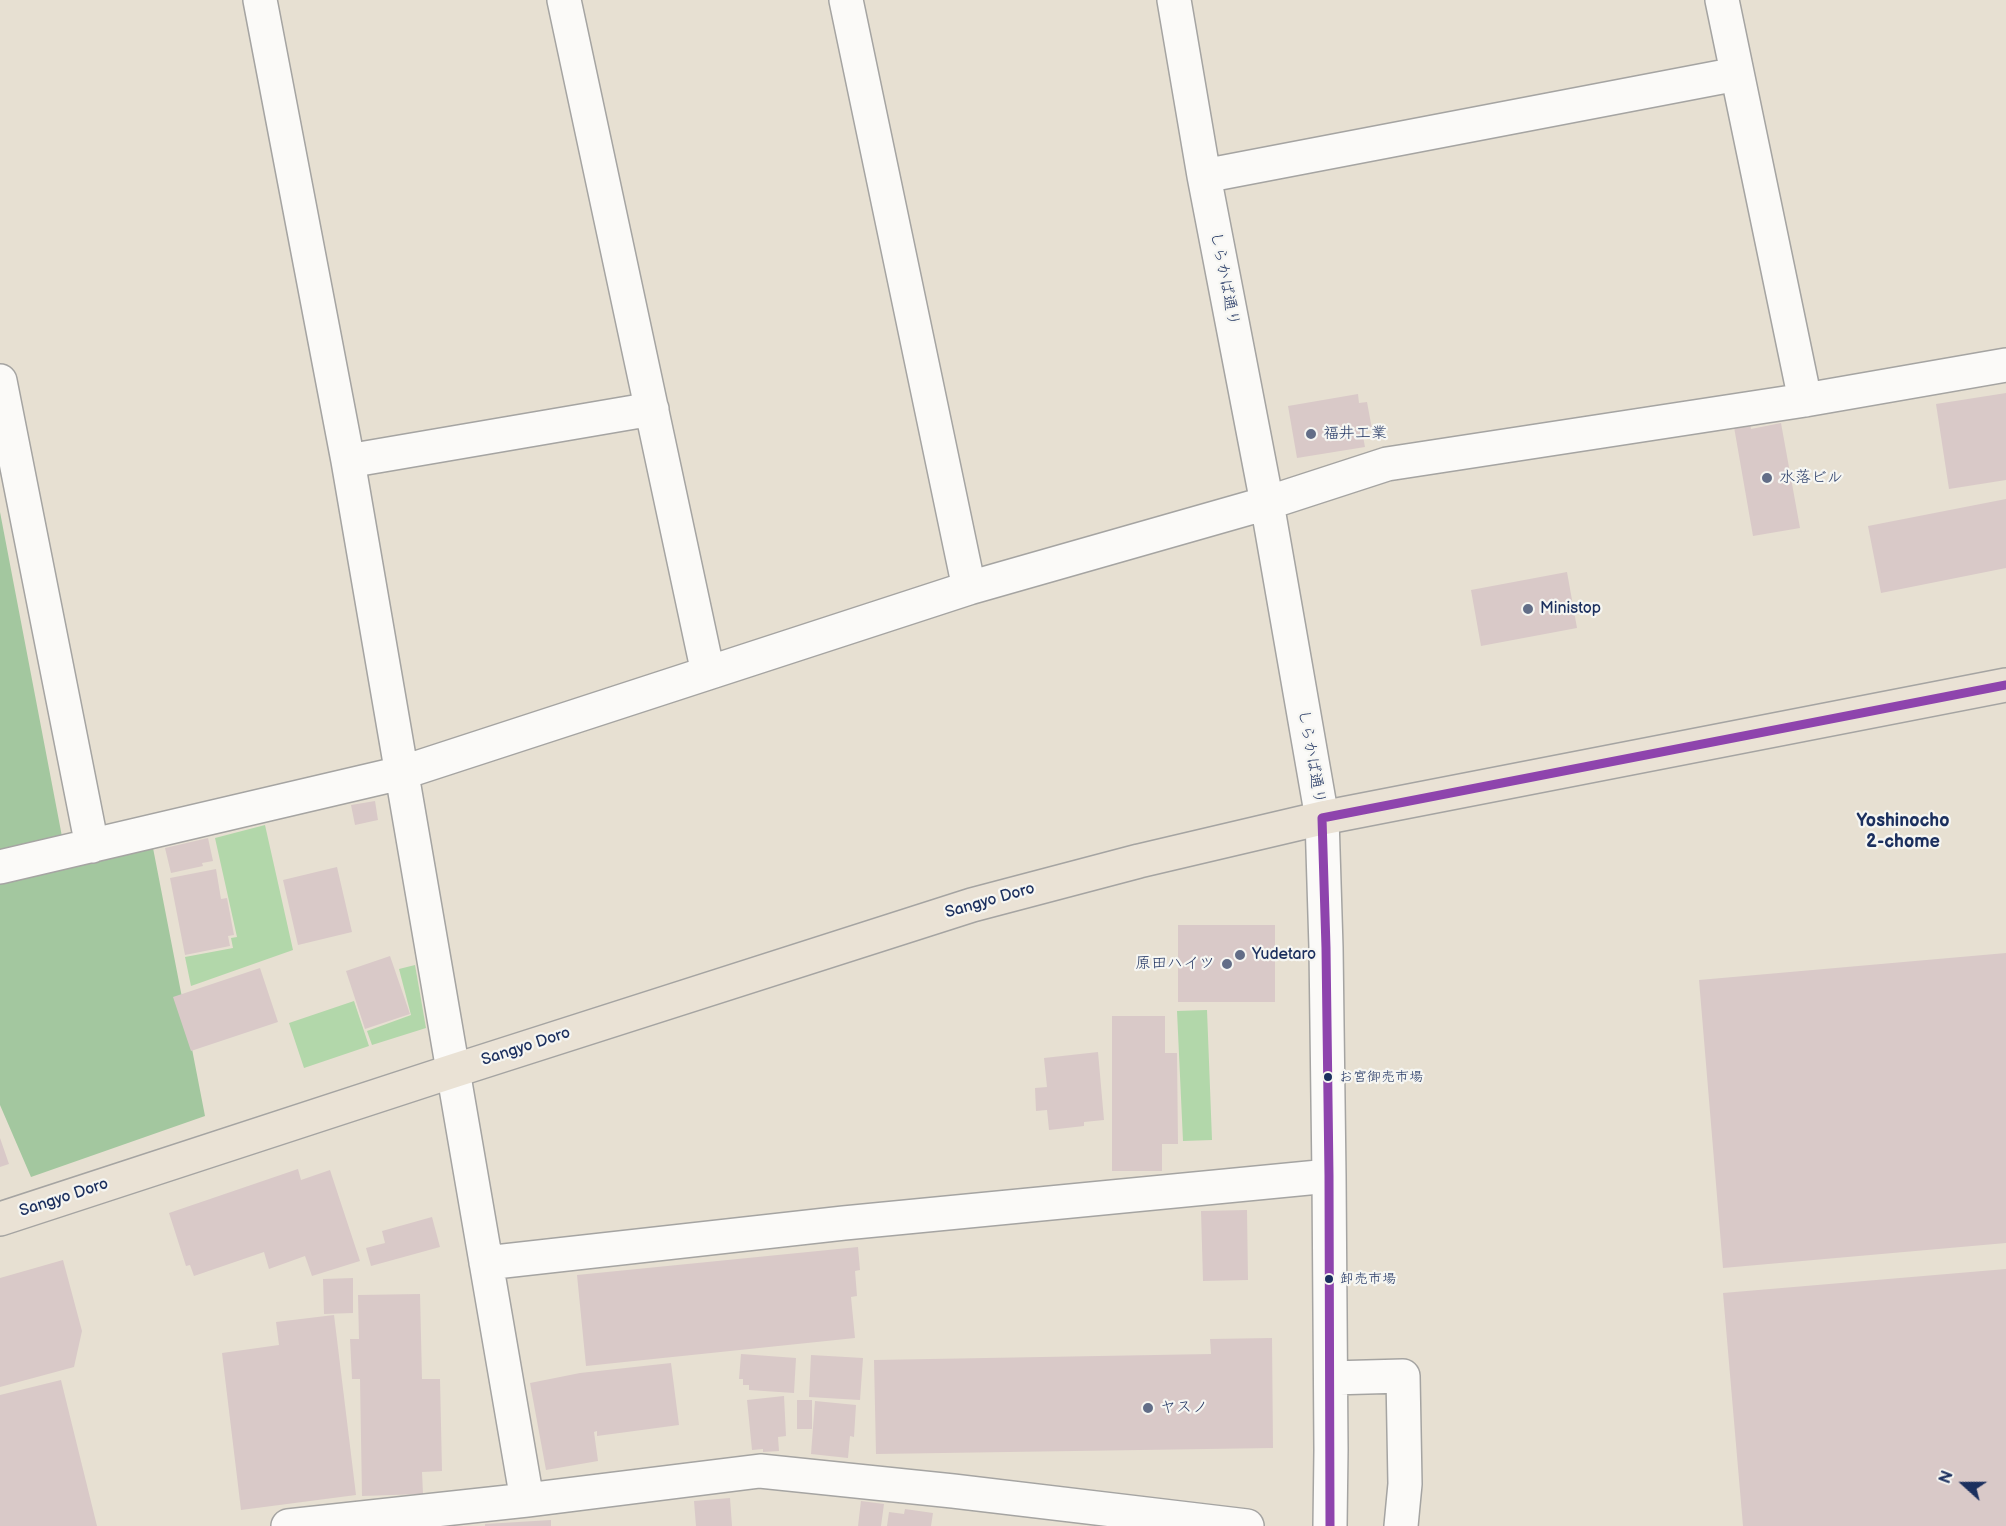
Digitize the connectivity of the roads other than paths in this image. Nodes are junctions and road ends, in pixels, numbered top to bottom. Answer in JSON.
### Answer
{"nodes":[{"id":1,"x":260,"y":0,"type":"edge"},
{"id":2,"x":564,"y":0,"type":"edge"},
{"id":3,"x":846,"y":0,"type":"edge"},
{"id":4,"x":1174,"y":0,"type":"edge"},
{"id":5,"x":1722,"y":0,"type":"edge"},
{"id":6,"x":1737,"y":74,"type":"junction"},
{"id":7,"x":1204,"y":176,"type":"junction"},
{"id":8,"x":2006,"y":365,"type":"edge"},
{"id":9,"x":0,"y":381,"type":"edge"},
{"id":10,"x":1805,"y":400,"type":"junction"},
{"id":11,"x":652,"y":409,"type":"junction"},
{"id":12,"x":348,"y":461,"type":"junction"},
{"id":13,"x":1267,"y":503,"type":"junction"},
{"id":14,"x":969,"y":588,"type":"junction"},
{"id":15,"x":708,"y":673,"type":"junction"},
{"id":16,"x":2006,"y":685,"type":"edge"},
{"id":17,"x":401,"y":773,"type":"junction"},
{"id":18,"x":1322,"y":818,"type":"junction"},
{"id":19,"x":92,"y":846,"type":"junction"},
{"id":20,"x":0,"y":867,"type":"edge"},
{"id":21,"x":453,"y":1071,"type":"junction"},
{"id":22,"x":1329,"y":1176,"type":"junction"},
{"id":23,"x":0,"y":1219,"type":"edge"},
{"id":24,"x":486,"y":1263,"type":"junction"},
{"id":25,"x":1331,"y":1378,"type":"junction"},
{"id":26,"x":527,"y":1500,"type":"junction"},
{"id":27,"x":288,"y":1526,"type":"edge"},
{"id":28,"x":1247,"y":1526,"type":"edge"},
{"id":29,"x":1330,"y":1526,"type":"edge"},
{"id":30,"x":1401,"y":1526,"type":"edge"}],
"edges":[{"from":1,"to":12,"type":"street"},
{"from":2,"to":11,"type":"street"},
{"from":3,"to":14,"type":"street"},
{"from":4,"to":7,"type":"street","name":"しらかば通り"},
{"from":5,"to":6,"type":"street"},
{"from":6,"to":7,"type":"street"},
{"from":6,"to":10,"type":"street"},
{"from":7,"to":13,"type":"street","name":"しらかば通り"},
{"from":8,"to":10,"type":"street"},
{"from":9,"to":19,"type":"street"},
{"from":10,"to":13,"type":"street"},
{"from":11,"to":12,"type":"street"},
{"from":11,"to":15,"type":"street"},
{"from":12,"to":17,"type":"street"},
{"from":13,"to":14,"type":"street"},
{"from":13,"to":18,"type":"street","name":"しらかば通り"},
{"from":14,"to":15,"type":"street"},
{"from":15,"to":17,"type":"street"},
{"from":16,"to":18,"type":"main road","name":"Sangyo Doro"},
{"from":17,"to":19,"type":"street"},
{"from":17,"to":21,"type":"street"},
{"from":18,"to":21,"type":"main road","name":"Sangyo Doro"},
{"from":18,"to":22,"type":"street","name":"しらかば通り"},
{"from":19,"to":20,"type":"street"},
{"from":21,"to":23,"type":"main road","name":"Sangyo Doro"},
{"from":21,"to":24,"type":"street"},
{"from":22,"to":24,"type":"street"},
{"from":22,"to":25,"type":"street","name":"しらかば通り"},
{"from":24,"to":26,"type":"street"},
{"from":25,"to":29,"type":"street","name":"しらかば通り"},
{"from":25,"to":30,"type":"street"},
{"from":26,"to":27,"type":"street"},
{"from":26,"to":28,"type":"street"}]}
